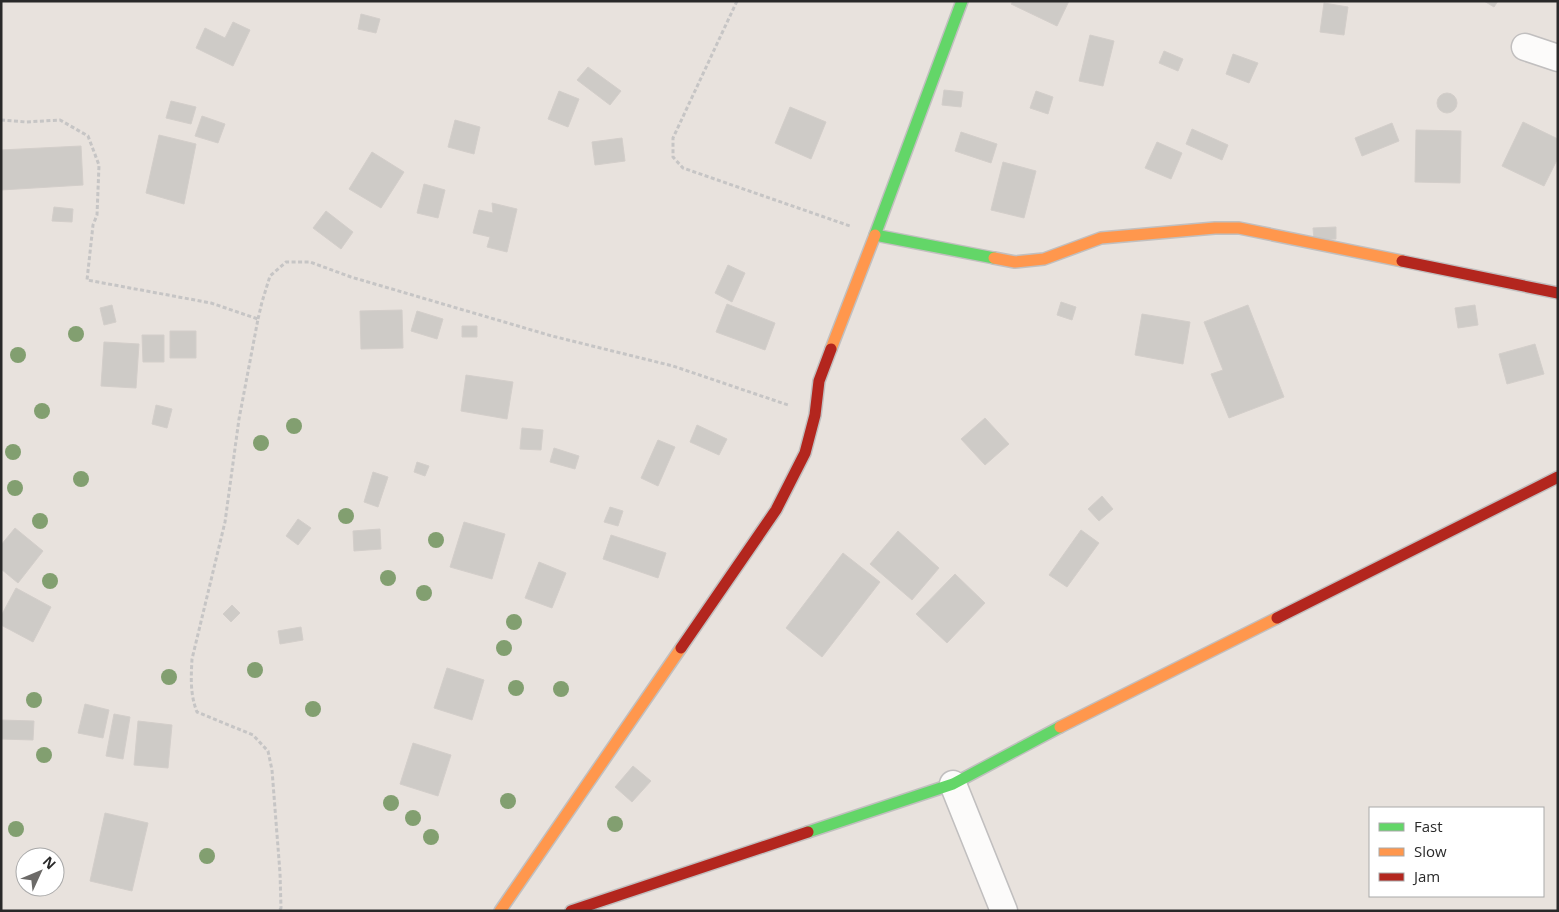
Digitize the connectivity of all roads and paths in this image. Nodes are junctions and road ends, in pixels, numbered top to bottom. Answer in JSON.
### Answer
{"nodes":[{"id":1,"x":737,"y":1,"type":"edge"},
{"id":2,"x":962,"y":1,"type":"edge"},
{"id":3,"x":1525,"y":47,"type":"dead end"},
{"id":4,"x":1558,"y":58,"type":"edge"},
{"id":5,"x":1,"y":120,"type":"edge"},
{"id":6,"x":875,"y":234,"type":"junction"},
{"id":7,"x":1558,"y":293,"type":"edge"},
{"id":8,"x":258,"y":319,"type":"junction"},
{"id":9,"x":815,"y":414,"type":"junction"},
{"id":10,"x":1558,"y":477,"type":"edge"},
{"id":11,"x":953,"y":784,"type":"junction"},
{"id":12,"x":280,"y":911,"type":"edge"},
{"id":13,"x":500,"y":911,"type":"edge"},
{"id":14,"x":571,"y":911,"type":"edge"},
{"id":15,"x":1004,"y":911,"type":"edge"}],
"edges":[{"from":1,"to":6,"type":"path"},
{"from":2,"to":6,"type":"street"},
{"from":3,"to":4,"type":"street"},
{"from":5,"to":8,"type":"path"},
{"from":6,"to":7,"type":"street"},
{"from":6,"to":9,"type":"street"},
{"from":8,"to":9,"type":"path"},
{"from":8,"to":12,"type":"path"},
{"from":9,"to":13,"type":"street"},
{"from":10,"to":11,"type":"street"},
{"from":11,"to":14,"type":"street"},
{"from":11,"to":15,"type":"street"}]}
